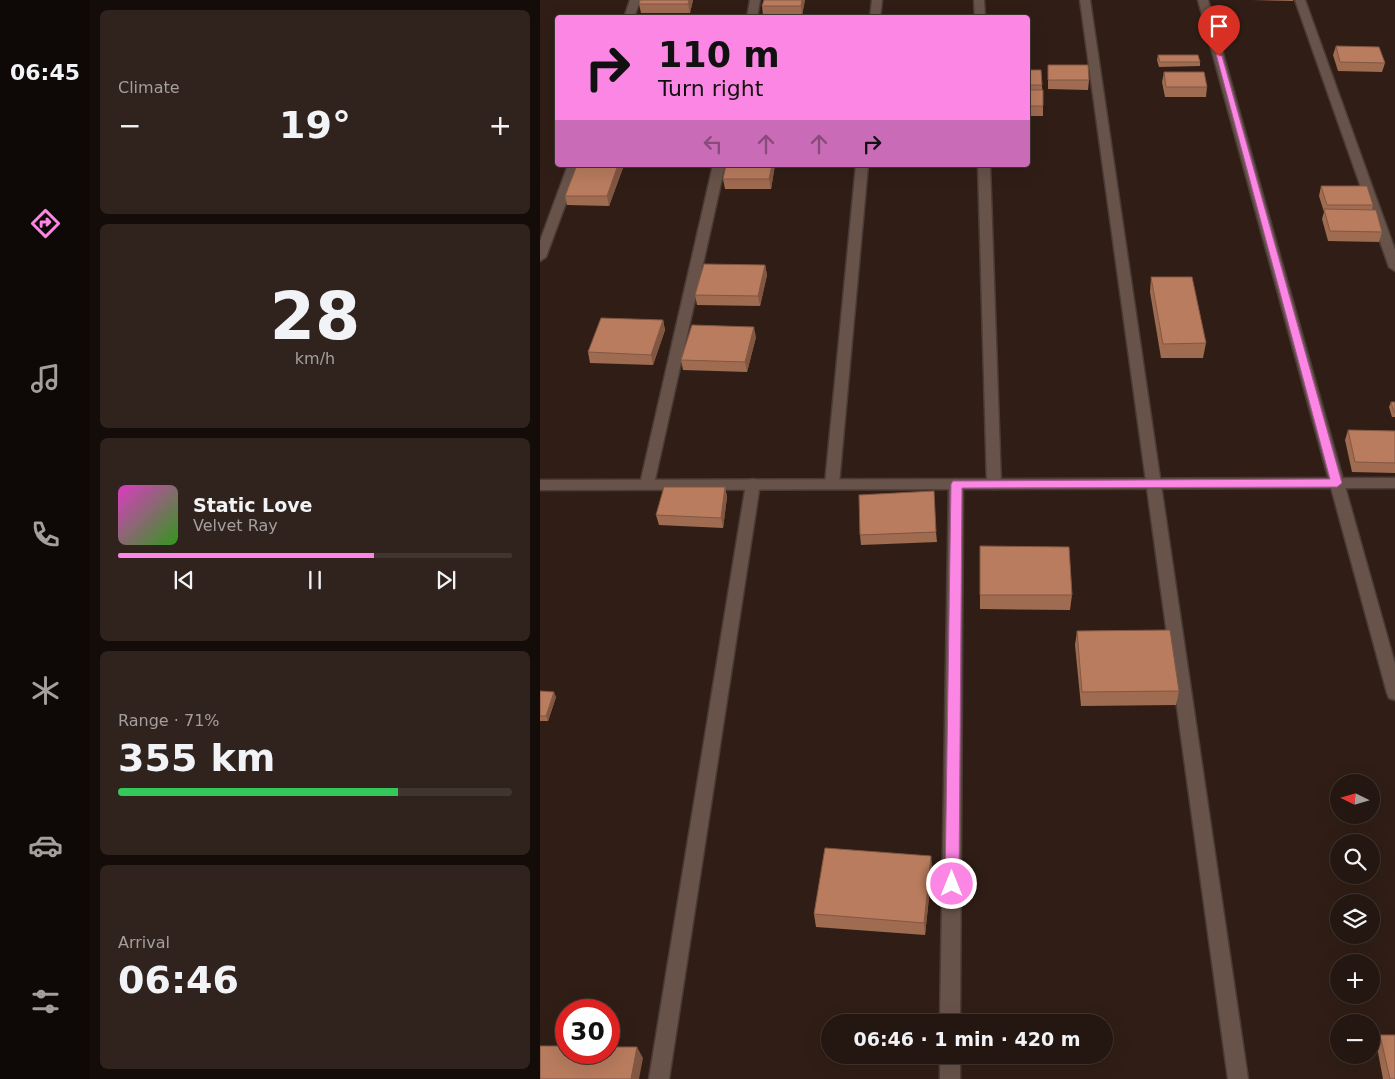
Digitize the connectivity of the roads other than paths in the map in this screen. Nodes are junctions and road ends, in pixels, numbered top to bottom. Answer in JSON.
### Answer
{"nodes":[{"id":1,"x":636,"y":0,"type":"edge"},
{"id":2,"x":756,"y":0,"type":"edge"},
{"id":3,"x":877,"y":0,"type":"edge"},
{"id":4,"x":980,"y":0,"type":"edge"},
{"id":5,"x":1085,"y":0,"type":"edge"},
{"id":6,"x":1203,"y":0,"type":"edge"},
{"id":7,"x":1300,"y":0,"type":"edge"},
{"id":8,"x":630,"y":15,"type":"edge"},
{"id":9,"x":753,"y":15,"type":"edge"},
{"id":10,"x":876,"y":15,"type":"edge"},
{"id":11,"x":980,"y":15,"type":"edge"},
{"id":12,"x":573,"y":167,"type":"edge"},
{"id":13,"x":719,"y":167,"type":"edge"},
{"id":14,"x":862,"y":167,"type":"edge"},
{"id":15,"x":984,"y":167,"type":"edge"},
{"id":16,"x":540,"y":258,"type":"edge"},
{"id":17,"x":1395,"y":266,"type":"edge"},
{"id":18,"x":1154,"y":483,"type":"junction"},
{"id":19,"x":1337,"y":483,"type":"junction"},
{"id":20,"x":1395,"y":483,"type":"edge"},
{"id":21,"x":647,"y":484,"type":"junction"},
{"id":22,"x":753,"y":484,"type":"junction"},
{"id":23,"x":832,"y":484,"type":"junction"},
{"id":24,"x":956,"y":484,"type":"junction"},
{"id":25,"x":994,"y":484,"type":"junction"},
{"id":26,"x":540,"y":485,"type":"edge"},
{"id":27,"x":1395,"y":693,"type":"edge"},
{"id":28,"x":950,"y":1014,"type":"edge"},
{"id":29,"x":950,"y":1064,"type":"edge"},
{"id":30,"x":659,"y":1079,"type":"edge"},
{"id":31,"x":950,"y":1079,"type":"edge"},
{"id":32,"x":1238,"y":1079,"type":"edge"}],
"edges":[{"from":1,"to":8,"type":"street"},
{"from":2,"to":9,"type":"street"},
{"from":3,"to":10,"type":"street"},
{"from":4,"to":11,"type":"street"},
{"from":5,"to":18,"type":"street"},
{"from":6,"to":19,"type":"street"},
{"from":7,"to":17,"type":"street"},
{"from":12,"to":16,"type":"street"},
{"from":13,"to":21,"type":"street"},
{"from":14,"to":23,"type":"street"},
{"from":15,"to":25,"type":"street"},
{"from":18,"to":19,"type":"street"},
{"from":18,"to":25,"type":"street"},
{"from":18,"to":32,"type":"street"},
{"from":19,"to":20,"type":"street"},
{"from":19,"to":27,"type":"street"},
{"from":21,"to":22,"type":"street"},
{"from":21,"to":26,"type":"street"},
{"from":22,"to":23,"type":"street"},
{"from":22,"to":30,"type":"street"},
{"from":23,"to":24,"type":"street"},
{"from":24,"to":25,"type":"street"},
{"from":24,"to":28,"type":"street"},
{"from":29,"to":31,"type":"street"}]}
